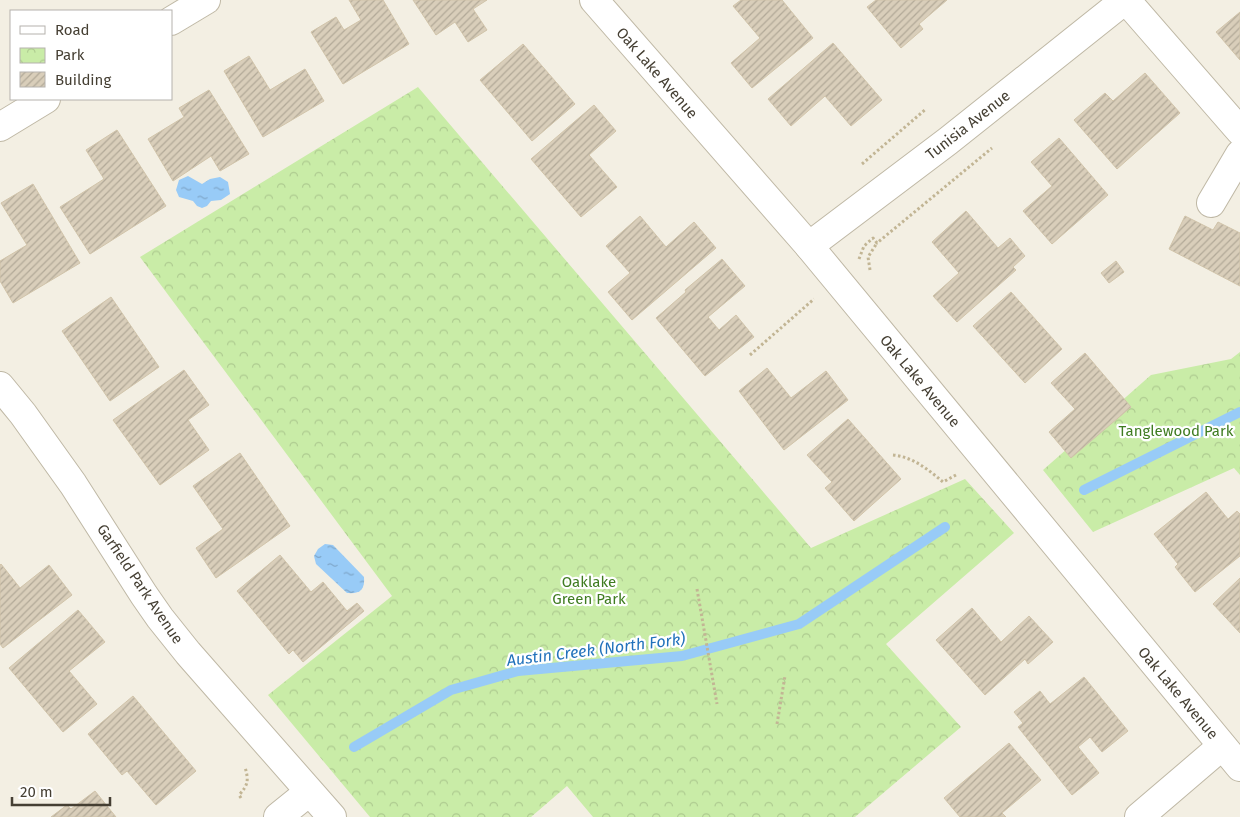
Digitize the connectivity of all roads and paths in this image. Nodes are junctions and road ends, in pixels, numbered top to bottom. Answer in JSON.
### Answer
{"nodes":[{"id":1,"x":206,"y":0,"type":"edge"},
{"id":2,"x":594,"y":0,"type":"edge"},
{"id":3,"x":1126,"y":0,"type":"edge"},
{"id":4,"x":172,"y":20,"type":"edge"},
{"id":5,"x":44,"y":100,"type":"edge"},
{"id":6,"x":926,"y":109,"type":"dead end"},
{"id":7,"x":0,"y":127,"type":"edge"},
{"id":8,"x":1240,"y":132,"type":"edge"},
{"id":9,"x":1240,"y":154,"type":"edge"},
{"id":10,"x":859,"y":167,"type":"dead end"},
{"id":11,"x":1211,"y":203,"type":"dead end"},
{"id":12,"x":877,"y":243,"type":"dead end"},
{"id":13,"x":809,"y":246,"type":"junction"},
{"id":14,"x":872,"y":274,"type":"dead end"},
{"id":15,"x":814,"y":299,"type":"dead end"},
{"id":16,"x":750,"y":355,"type":"dead end"},
{"id":17,"x":0,"y":386,"type":"edge"},
{"id":18,"x":893,"y":455,"type":"dead end"},
{"id":19,"x":956,"y":475,"type":"dead end"},
{"id":20,"x":697,"y":589,"type":"dead end"},
{"id":21,"x":785,"y":676,"type":"dead end"},
{"id":22,"x":718,"y":704,"type":"dead end"},
{"id":23,"x":777,"y":724,"type":"dead end"},
{"id":24,"x":1222,"y":746,"type":"junction"},
{"id":25,"x":245,"y":767,"type":"dead end"},
{"id":26,"x":1240,"y":767,"type":"edge"},
{"id":27,"x":310,"y":792,"type":"junction"},
{"id":28,"x":241,"y":798,"type":"dead end"},
{"id":29,"x":278,"y":817,"type":"edge"},
{"id":30,"x":332,"y":817,"type":"edge"},
{"id":31,"x":1138,"y":817,"type":"edge"}],
"edges":[{"from":1,"to":4,"type":"street"},
{"from":2,"to":13,"type":"street","name":"Oak Lake Avenue"},
{"from":3,"to":8,"type":"street"},
{"from":3,"to":13,"type":"street","name":"Tunisia Avenue"},
{"from":5,"to":7,"type":"street"},
{"from":6,"to":10,"type":"path"},
{"from":9,"to":11,"type":"street"},
{"from":12,"to":14,"type":"path"},
{"from":13,"to":24,"type":"street","name":"Oak Lake Avenue"},
{"from":15,"to":16,"type":"path"},
{"from":17,"to":27,"type":"street","name":"Garfield Park Avenue"},
{"from":18,"to":19,"type":"path"},
{"from":20,"to":22,"type":"path"},
{"from":21,"to":23,"type":"path"},
{"from":24,"to":26,"type":"street","name":"Oak Lake Avenue"},
{"from":24,"to":31,"type":"street"},
{"from":25,"to":28,"type":"path"},
{"from":27,"to":29,"type":"street"},
{"from":27,"to":30,"type":"street","name":"Garfield Park Avenue"}]}
